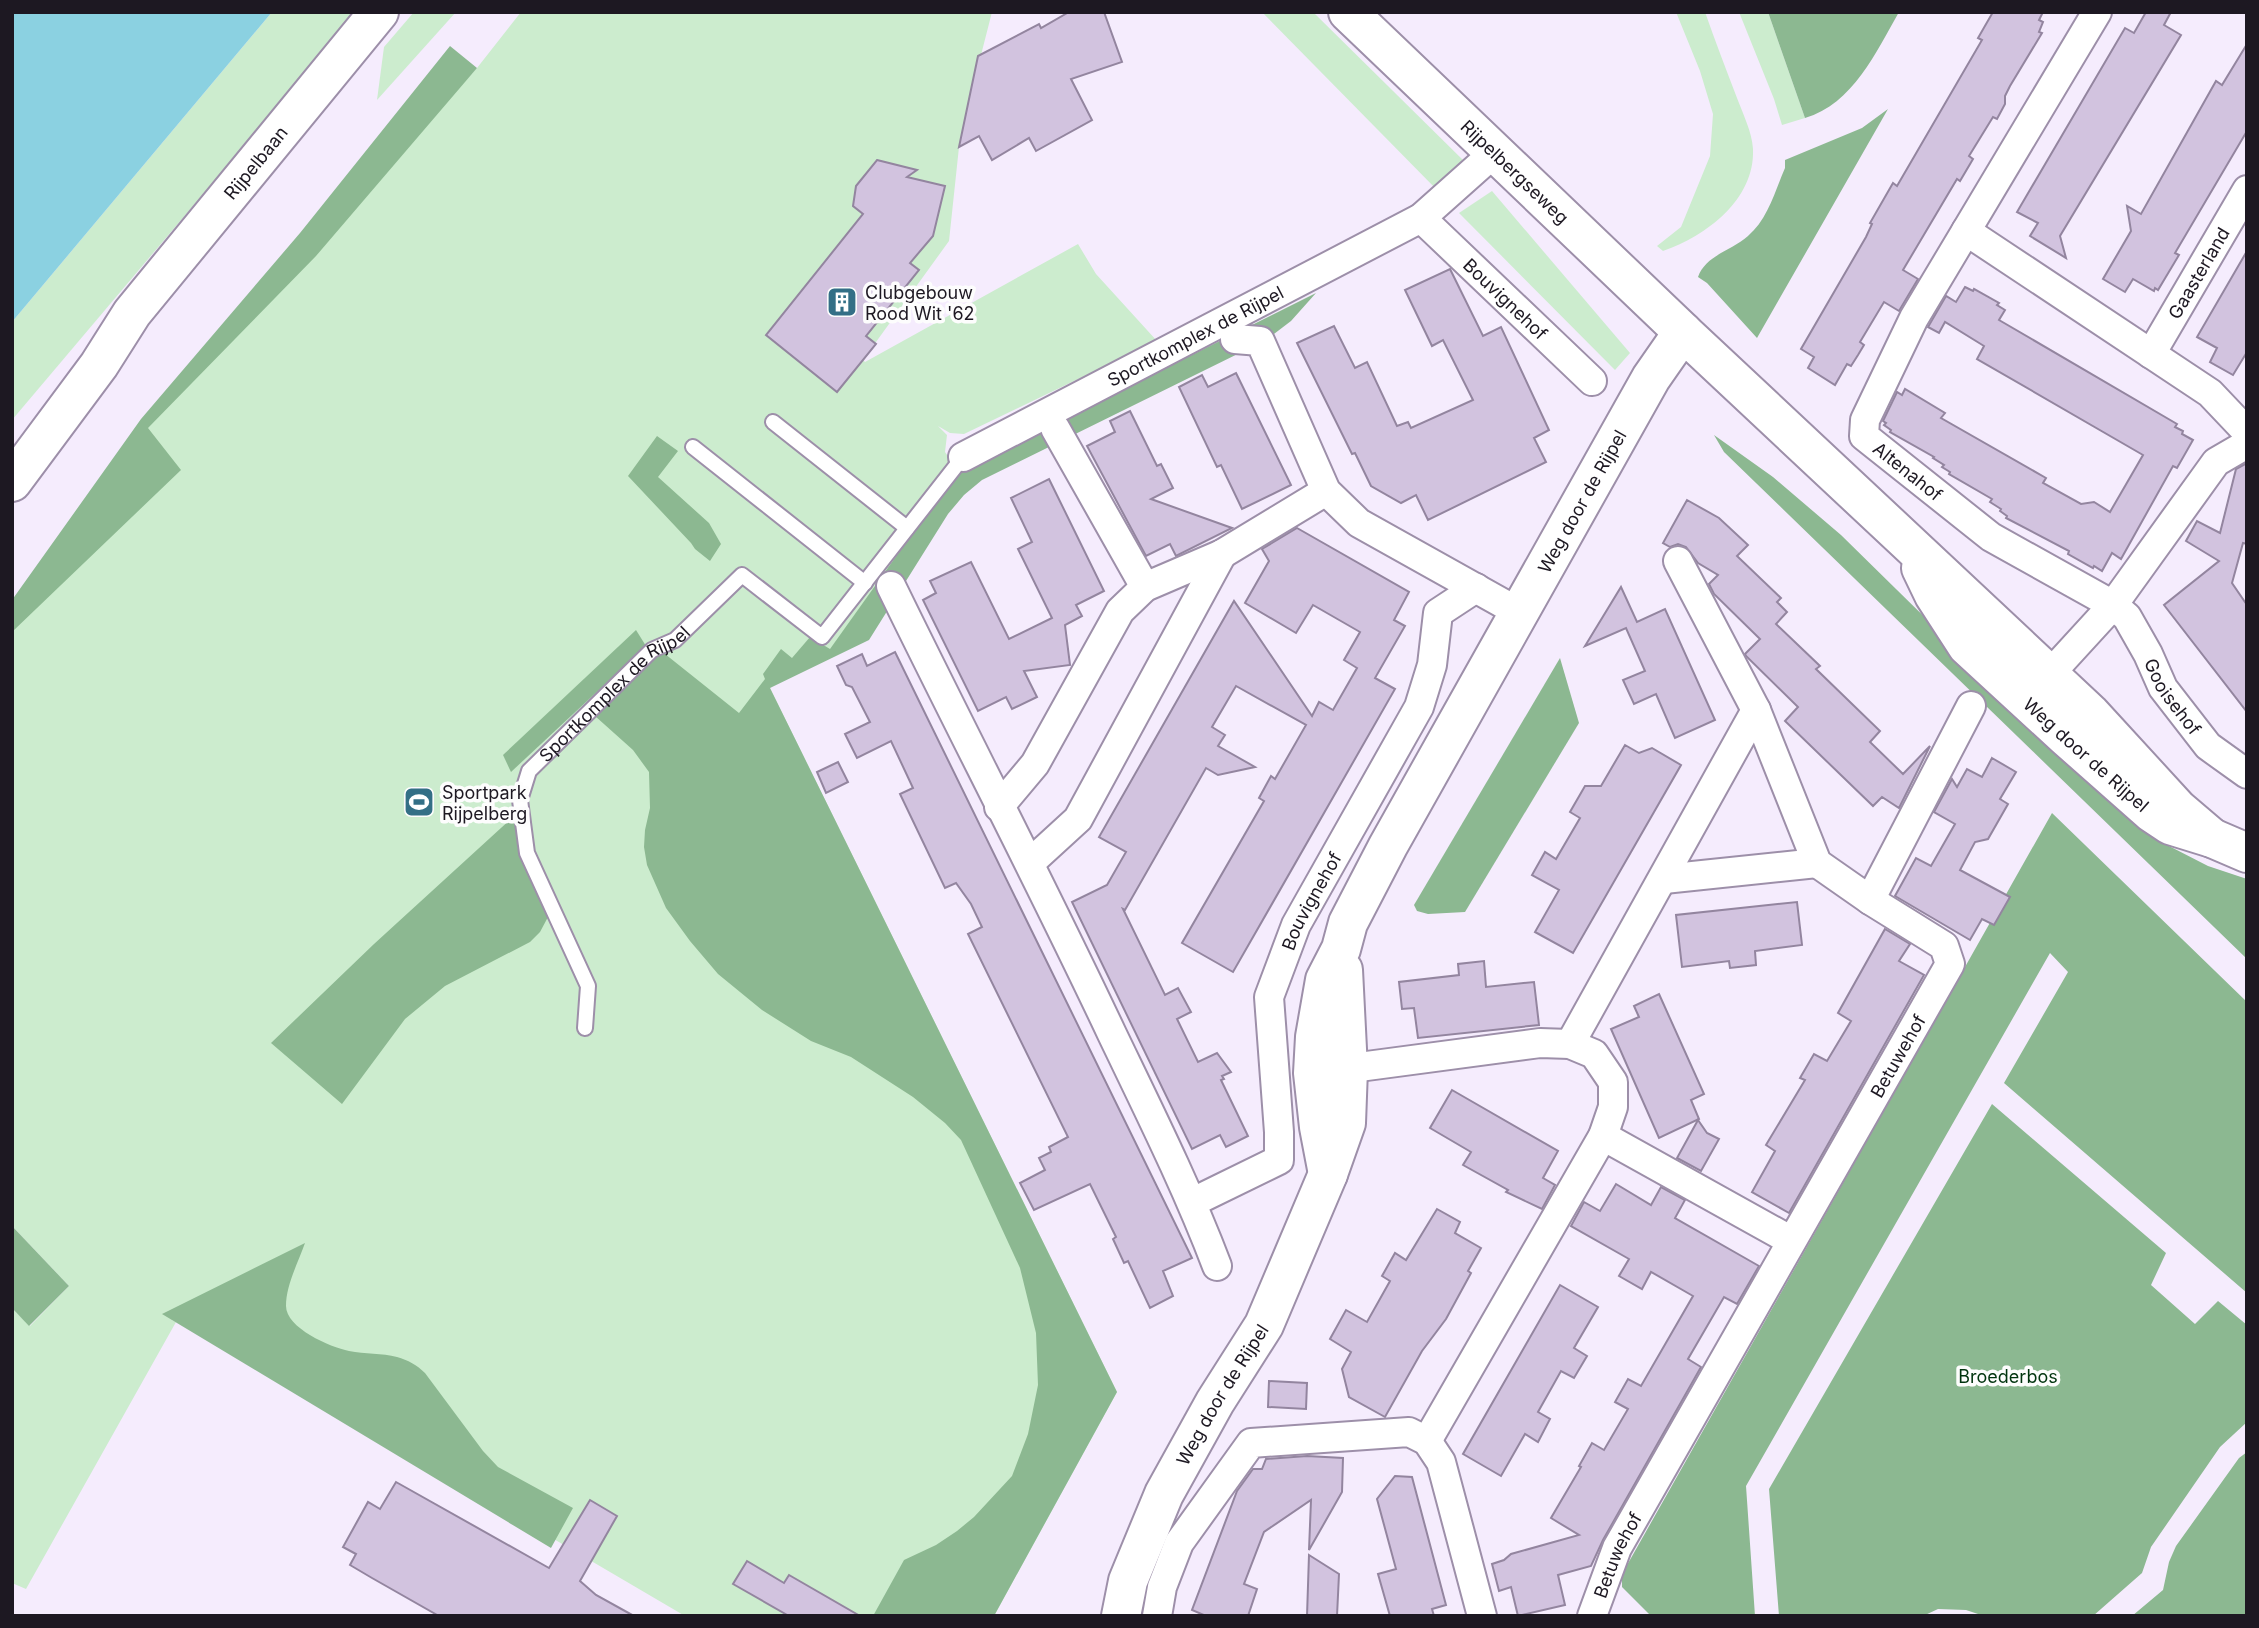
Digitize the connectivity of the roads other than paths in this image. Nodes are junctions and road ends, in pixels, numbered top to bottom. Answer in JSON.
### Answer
{"nodes":[{"id":1,"x":379,"y":12,"type":"edge"},
{"id":2,"x":1348,"y":12,"type":"edge"},
{"id":3,"x":2097,"y":12,"type":"edge"},
{"id":4,"x":1494,"y":153,"type":"junction"},
{"id":5,"x":2247,"y":190,"type":"edge"},
{"id":6,"x":1421,"y":218,"type":"junction"},
{"id":7,"x":1966,"y":231,"type":"junction"},
{"id":8,"x":132,"y":313,"type":"junction"},
{"id":9,"x":1683,"y":332,"type":"junction"},
{"id":10,"x":1235,"y":339,"type":"dead end"},
{"id":11,"x":2151,"y":354,"type":"junction"},
{"id":12,"x":1592,"y":381,"type":"dead end"},
{"id":13,"x":773,"y":422,"type":"dead end"},
{"id":14,"x":1055,"y":428,"type":"dead end"},
{"id":15,"x":2247,"y":432,"type":"edge"},
{"id":16,"x":12,"y":439,"type":"edge"},
{"id":17,"x":2247,"y":444,"type":"edge"},
{"id":18,"x":693,"y":447,"type":"dead end"},
{"id":19,"x":963,"y":457,"type":"joint"},
{"id":20,"x":12,"y":482,"type":"edge"},
{"id":21,"x":1326,"y":491,"type":"junction"},
{"id":22,"x":907,"y":528,"type":"junction"},
{"id":23,"x":1222,"y":554,"type":"junction"},
{"id":24,"x":1678,"y":561,"type":"dead end"},
{"id":25,"x":878,"y":584,"type":"junction"},
{"id":26,"x":1144,"y":587,"type":"junction"},
{"id":27,"x":1476,"y":588,"type":"junction"},
{"id":28,"x":2113,"y":605,"type":"junction"},
{"id":29,"x":1520,"y":613,"type":"junction"},
{"id":30,"x":2037,"y":688,"type":"junction"},
{"id":31,"x":1971,"y":706,"type":"dead end"},
{"id":32,"x":1756,"y":710,"type":"junction"},
{"id":33,"x":2247,"y":774,"type":"edge"},
{"id":34,"x":999,"y":807,"type":"junction"},
{"id":35,"x":2247,"y":853,"type":"edge"},
{"id":36,"x":1031,"y":862,"type":"junction"},
{"id":37,"x":1818,"y":863,"type":"junction"},
{"id":38,"x":1664,"y":878,"type":"junction"},
{"id":39,"x":1870,"y":900,"type":"junction"},
{"id":40,"x":585,"y":1028,"type":"dead end"},
{"id":41,"x":1570,"y":1044,"type":"junction"},
{"id":42,"x":1331,"y":1071,"type":"junction"},
{"id":43,"x":1603,"y":1136,"type":"junction"},
{"id":44,"x":1193,"y":1202,"type":"junction"},
{"id":45,"x":1790,"y":1240,"type":"junction"},
{"id":46,"x":1217,"y":1266,"type":"dead end"},
{"id":47,"x":1427,"y":1441,"type":"junction"},
{"id":48,"x":1121,"y":1616,"type":"edge"},
{"id":49,"x":1157,"y":1616,"type":"edge"},
{"id":50,"x":1482,"y":1616,"type":"edge"},
{"id":51,"x":1592,"y":1616,"type":"edge"}],
"edges":[{"from":1,"to":8,"type":"street","name":"Rijpelbaan"},
{"from":2,"to":4,"type":"street","name":"Rijpelbergseweg"},
{"from":3,"to":7,"type":"street","name":"Altenahof"},
{"from":4,"to":6,"type":"street","name":"Sportkomplex de Rijpel"},
{"from":4,"to":9,"type":"street","name":"Rijpelbergseweg"},
{"from":5,"to":11,"type":"street","name":"Gaasterland"},
{"from":6,"to":12,"type":"street","name":"Bouvignehof"},
{"from":6,"to":19,"type":"street","name":"Sportkomplex de Rijpel"},
{"from":7,"to":11,"type":"street"},
{"from":7,"to":28,"type":"street","name":"Altenahof"},
{"from":8,"to":16,"type":"street","name":"Rijpelbaan"},
{"from":8,"to":20,"type":"street","name":"Rijpelbaan"},
{"from":9,"to":29,"type":"street","name":"Weg door de Rijpel"},
{"from":9,"to":30,"type":"street","name":"Weg door de Rijpel"},
{"from":10,"to":21,"type":"street"},
{"from":11,"to":15,"type":"street"},
{"from":13,"to":22,"type":"lane"},
{"from":14,"to":26,"type":"street"},
{"from":17,"to":28,"type":"street"},
{"from":18,"to":25,"type":"lane"},
{"from":19,"to":22,"type":"lane","name":"Sportkomplex de Rijpel"},
{"from":21,"to":23,"type":"street"},
{"from":21,"to":27,"type":"street"},
{"from":22,"to":25,"type":"lane","name":"Sportkomplex de Rijpel"},
{"from":23,"to":26,"type":"street"},
{"from":23,"to":36,"type":"street"},
{"from":24,"to":32,"type":"street"},
{"from":25,"to":34,"type":"street"},
{"from":25,"to":40,"type":"lane","name":"Sportkomplex de Rijpel"},
{"from":26,"to":34,"type":"street"},
{"from":27,"to":29,"type":"street"},
{"from":27,"to":44,"type":"street","name":"Bouvignehof"},
{"from":28,"to":30,"type":"street"},
{"from":28,"to":33,"type":"street","name":"Gooisehof"},
{"from":29,"to":42,"type":"street","name":"Weg door de Rijpel"},
{"from":30,"to":35,"type":"street","name":"Weg door de Rijpel"},
{"from":31,"to":39,"type":"street"},
{"from":32,"to":37,"type":"street"},
{"from":32,"to":38,"type":"street"},
{"from":34,"to":36,"type":"street"},
{"from":36,"to":44,"type":"street"},
{"from":37,"to":38,"type":"street"},
{"from":37,"to":39,"type":"street","name":"Betuwehof"},
{"from":38,"to":41,"type":"street"},
{"from":39,"to":45,"type":"street","name":"Betuwehof"},
{"from":41,"to":42,"type":"street"},
{"from":41,"to":43,"type":"street"},
{"from":42,"to":48,"type":"street","name":"Weg door de Rijpel"},
{"from":43,"to":45,"type":"street"},
{"from":43,"to":47,"type":"street"},
{"from":44,"to":46,"type":"street"},
{"from":45,"to":51,"type":"street","name":"Betuwehof"},
{"from":47,"to":49,"type":"street"},
{"from":47,"to":50,"type":"street"}]}
